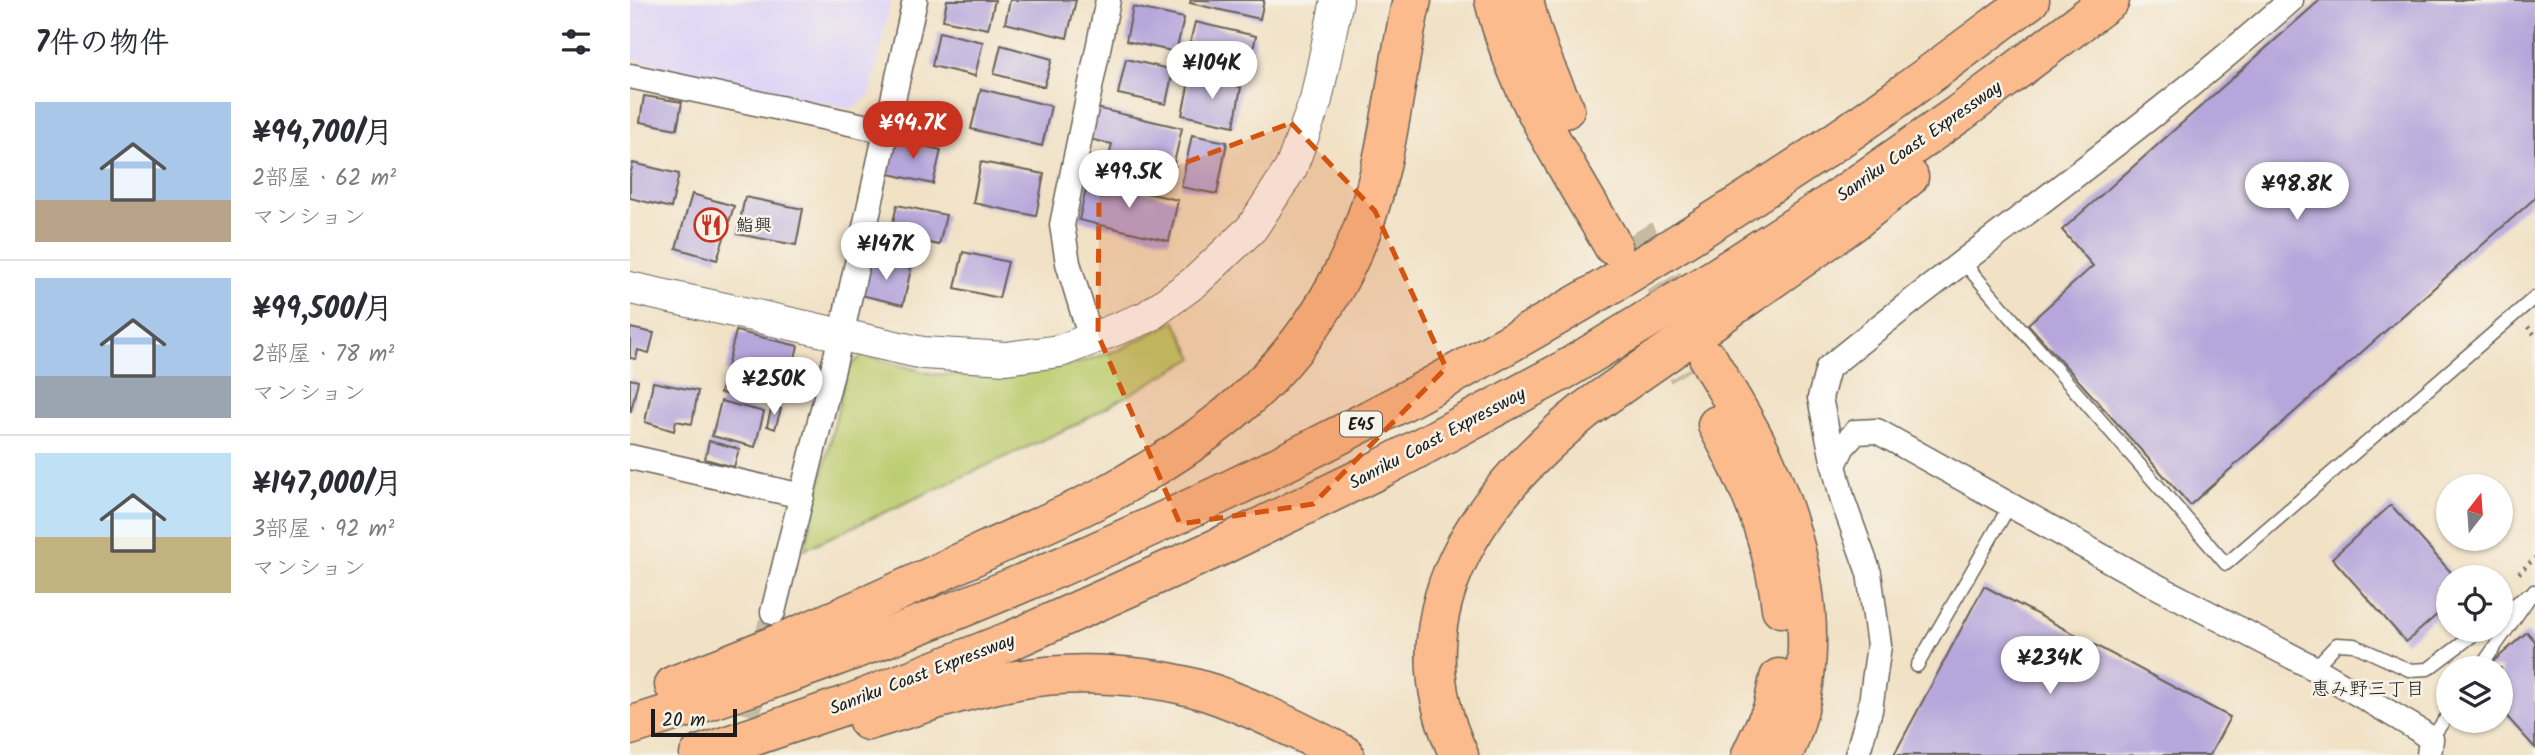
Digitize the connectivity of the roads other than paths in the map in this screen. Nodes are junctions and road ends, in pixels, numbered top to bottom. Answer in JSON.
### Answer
{"nodes":[{"id":1,"x":915,"y":0,"type":"edge"},
{"id":2,"x":1108,"y":0,"type":"edge"},
{"id":3,"x":1337,"y":0,"type":"edge"},
{"id":4,"x":1412,"y":0,"type":"edge"},
{"id":5,"x":1494,"y":0,"type":"edge"},
{"id":6,"x":1524,"y":0,"type":"edge"},
{"id":7,"x":2030,"y":0,"type":"edge"},
{"id":8,"x":2291,"y":0,"type":"edge"},
{"id":9,"x":2098,"y":10,"type":"edge"},
{"id":10,"x":630,"y":76,"type":"edge"},
{"id":11,"x":887,"y":131,"type":"junction"},
{"id":12,"x":1963,"y":262,"type":"junction"},
{"id":13,"x":630,"y":288,"type":"edge"},
{"id":14,"x":2535,"y":297,"type":"edge"},
{"id":15,"x":841,"y":336,"type":"junction"},
{"id":16,"x":1091,"y":339,"type":"junction"},
{"id":17,"x":630,"y":457,"type":"edge"},
{"id":18,"x":1834,"y":465,"type":"junction"},
{"id":19,"x":802,"y":496,"type":"junction"},
{"id":20,"x":2010,"y":505,"type":"junction"},
{"id":21,"x":2534,"y":590,"type":"edge"},
{"id":22,"x":2513,"y":605,"type":"edge"},
{"id":23,"x":774,"y":612,"type":"tunnel mouth"},
{"id":24,"x":2464,"y":642,"type":"edge"},
{"id":25,"x":2488,"y":656,"type":"edge"},
{"id":26,"x":1917,"y":666,"type":"dead end"},
{"id":27,"x":2314,"y":668,"type":"junction"},
{"id":28,"x":630,"y":702,"type":"edge"},
{"id":29,"x":630,"y":726,"type":"edge"},
{"id":30,"x":2430,"y":747,"type":"edge"},
{"id":31,"x":699,"y":755,"type":"edge"},
{"id":32,"x":752,"y":755,"type":"edge"},
{"id":33,"x":1345,"y":755,"type":"edge"},
{"id":34,"x":1460,"y":755,"type":"edge"},
{"id":35,"x":1751,"y":755,"type":"edge"},
{"id":36,"x":1783,"y":755,"type":"edge"},
{"id":37,"x":1857,"y":755,"type":"edge"}],
"edges":[{"from":1,"to":11,"type":"street"},
{"from":2,"to":16,"type":"street"},
{"from":3,"to":16,"type":"street"},
{"from":4,"to":28,"type":"highway"},
{"from":5,"to":6,"type":"highway"},
{"from":7,"to":29,"type":"highway","number":"E45"},
{"from":8,"to":12,"type":"street"},
{"from":9,"to":31,"type":"highway","name":"Sanriku Coast Expressway"},
{"from":9,"to":34,"type":"highway"},
{"from":10,"to":11,"type":"street"},
{"from":11,"to":15,"type":"street"},
{"from":12,"to":14,"type":"lane"},
{"from":12,"to":18,"type":"street"},
{"from":13,"to":15,"type":"street"},
{"from":15,"to":16,"type":"street"},
{"from":15,"to":19,"type":"street"},
{"from":17,"to":19,"type":"street"},
{"from":18,"to":20,"type":"street"},
{"from":18,"to":37,"type":"street"},
{"from":19,"to":23,"type":"street"},
{"from":20,"to":26,"type":"lane"},
{"from":20,"to":27,"type":"street"},
{"from":21,"to":22,"type":"lane"},
{"from":21,"to":25,"type":"lane"},
{"from":24,"to":27,"type":"lane"},
{"from":27,"to":30,"type":"street"},
{"from":32,"to":33,"type":"highway"},
{"from":35,"to":36,"type":"highway"}]}
